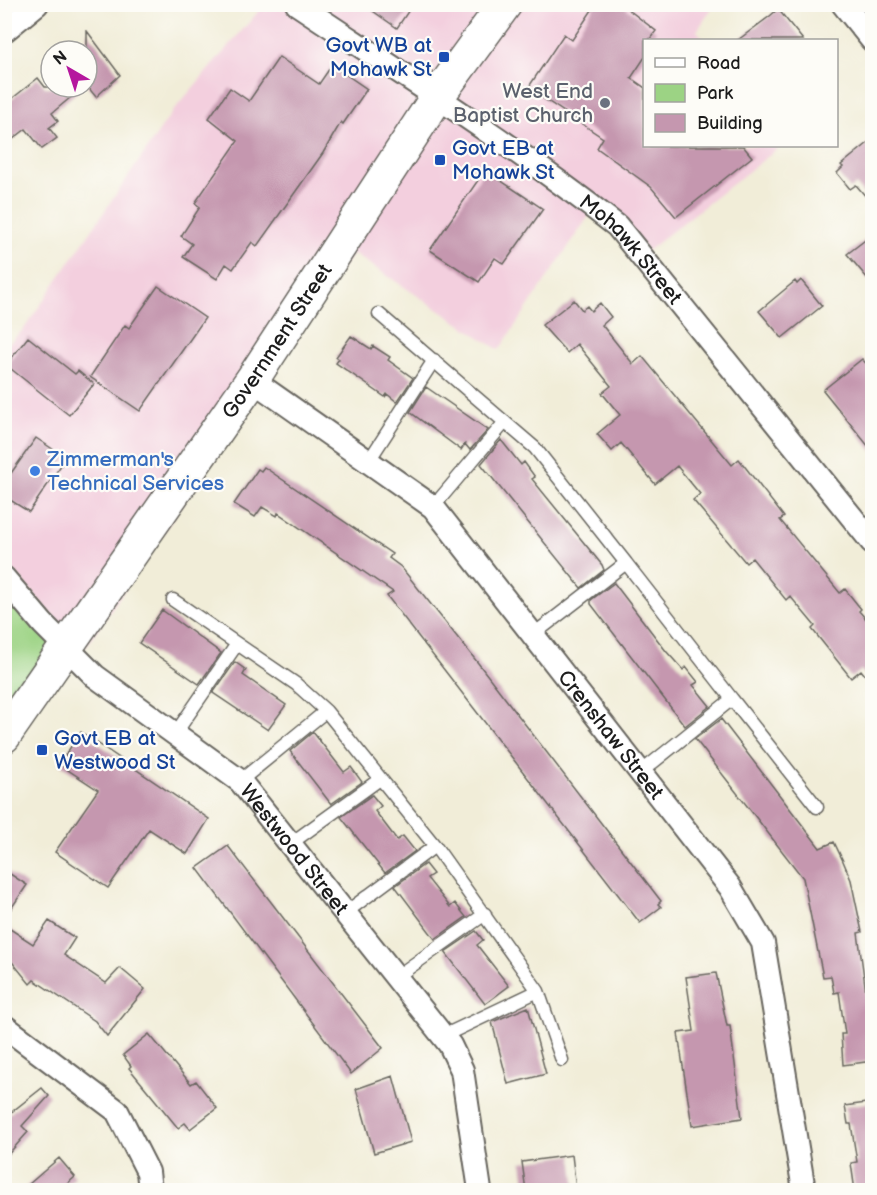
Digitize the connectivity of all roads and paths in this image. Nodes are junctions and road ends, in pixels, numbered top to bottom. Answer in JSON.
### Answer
{"nodes":[{"id":1,"x":37,"y":4,"type":"edge"},
{"id":2,"x":297,"y":4,"type":"edge"},
{"id":3,"x":505,"y":4,"type":"edge"},
{"id":4,"x":843,"y":4,"type":"edge"},
{"id":5,"x":4,"y":31,"type":"edge"},
{"id":6,"x":873,"y":40,"type":"edge"},
{"id":7,"x":437,"y":97,"type":"junction"},
{"id":8,"x":379,"y":314,"type":"dead end"},
{"id":9,"x":434,"y":360,"type":"junction"},
{"id":10,"x":252,"y":380,"type":"junction"},
{"id":11,"x":505,"y":422,"type":"junction"},
{"id":12,"x":369,"y":462,"type":"junction"},
{"id":13,"x":434,"y":507,"type":"junction"},
{"id":14,"x":873,"y":542,"type":"edge"},
{"id":15,"x":626,"y":563,"type":"junction"},
{"id":16,"x":4,"y":578,"type":"edge"},
{"id":17,"x":173,"y":600,"type":"dead end"},
{"id":18,"x":534,"y":634,"type":"junction"},
{"id":19,"x":237,"y":644,"type":"junction"},
{"id":20,"x":66,"y":648,"type":"junction"},
{"id":21,"x":732,"y":699,"type":"junction"},
{"id":22,"x":326,"y":711,"type":"junction"},
{"id":23,"x":175,"y":734,"type":"junction"},
{"id":24,"x":4,"y":736,"type":"edge"},
{"id":25,"x":641,"y":772,"type":"junction"},
{"id":26,"x":381,"y":779,"type":"junction"},
{"id":27,"x":240,"y":782,"type":"junction"},
{"id":28,"x":818,"y":807,"type":"dead end"},
{"id":29,"x":290,"y":844,"type":"junction"},
{"id":30,"x":435,"y":846,"type":"junction"},
{"id":31,"x":345,"y":914,"type":"junction"},
{"id":32,"x":485,"y":914,"type":"junction"},
{"id":33,"x":396,"y":977,"type":"junction"},
{"id":34,"x":538,"y":991,"type":"junction"},
{"id":35,"x":4,"y":1026,"type":"edge"},
{"id":36,"x":443,"y":1036,"type":"junction"},
{"id":37,"x":562,"y":1060,"type":"dead end"},
{"id":38,"x":150,"y":1191,"type":"edge"},
{"id":39,"x":480,"y":1191,"type":"edge"},
{"id":40,"x":804,"y":1191,"type":"edge"}],
"edges":[{"from":1,"to":5,"type":"street"},
{"from":2,"to":7,"type":"street","name":"Mohawk Street"},
{"from":3,"to":7,"type":"main road","name":"Government Street"},
{"from":4,"to":6,"type":"street"},
{"from":7,"to":10,"type":"main road","name":"Government Street"},
{"from":7,"to":14,"type":"street","name":"Mohawk Street"},
{"from":8,"to":9,"type":"lane"},
{"from":9,"to":11,"type":"lane"},
{"from":9,"to":12,"type":"lane"},
{"from":10,"to":12,"type":"street","name":"Crenshaw Street"},
{"from":10,"to":20,"type":"main road","name":"Government Street"},
{"from":11,"to":13,"type":"lane"},
{"from":11,"to":15,"type":"lane"},
{"from":12,"to":13,"type":"street","name":"Crenshaw Street"},
{"from":13,"to":18,"type":"street","name":"Crenshaw Street"},
{"from":15,"to":18,"type":"lane"},
{"from":15,"to":21,"type":"lane"},
{"from":16,"to":20,"type":"street","name":"Westwood Street"},
{"from":17,"to":19,"type":"lane"},
{"from":18,"to":25,"type":"street","name":"Crenshaw Street"},
{"from":19,"to":22,"type":"lane"},
{"from":19,"to":23,"type":"lane"},
{"from":20,"to":23,"type":"street","name":"Westwood Street"},
{"from":20,"to":24,"type":"main road","name":"Government Street"},
{"from":21,"to":25,"type":"lane"},
{"from":21,"to":28,"type":"lane"},
{"from":22,"to":26,"type":"lane"},
{"from":22,"to":27,"type":"lane"},
{"from":23,"to":27,"type":"street","name":"Westwood Street"},
{"from":25,"to":40,"type":"street","name":"Crenshaw Street"},
{"from":26,"to":29,"type":"lane"},
{"from":26,"to":30,"type":"lane"},
{"from":27,"to":29,"type":"street","name":"Westwood Street"},
{"from":29,"to":31,"type":"street","name":"Westwood Street"},
{"from":30,"to":31,"type":"lane"},
{"from":30,"to":32,"type":"lane"},
{"from":31,"to":33,"type":"street","name":"Westwood Street"},
{"from":32,"to":33,"type":"lane"},
{"from":32,"to":34,"type":"lane"},
{"from":33,"to":36,"type":"street","name":"Westwood Street"},
{"from":34,"to":36,"type":"lane"},
{"from":34,"to":37,"type":"lane"},
{"from":35,"to":38,"type":"street"},
{"from":36,"to":39,"type":"street","name":"Westwood Street"}]}
